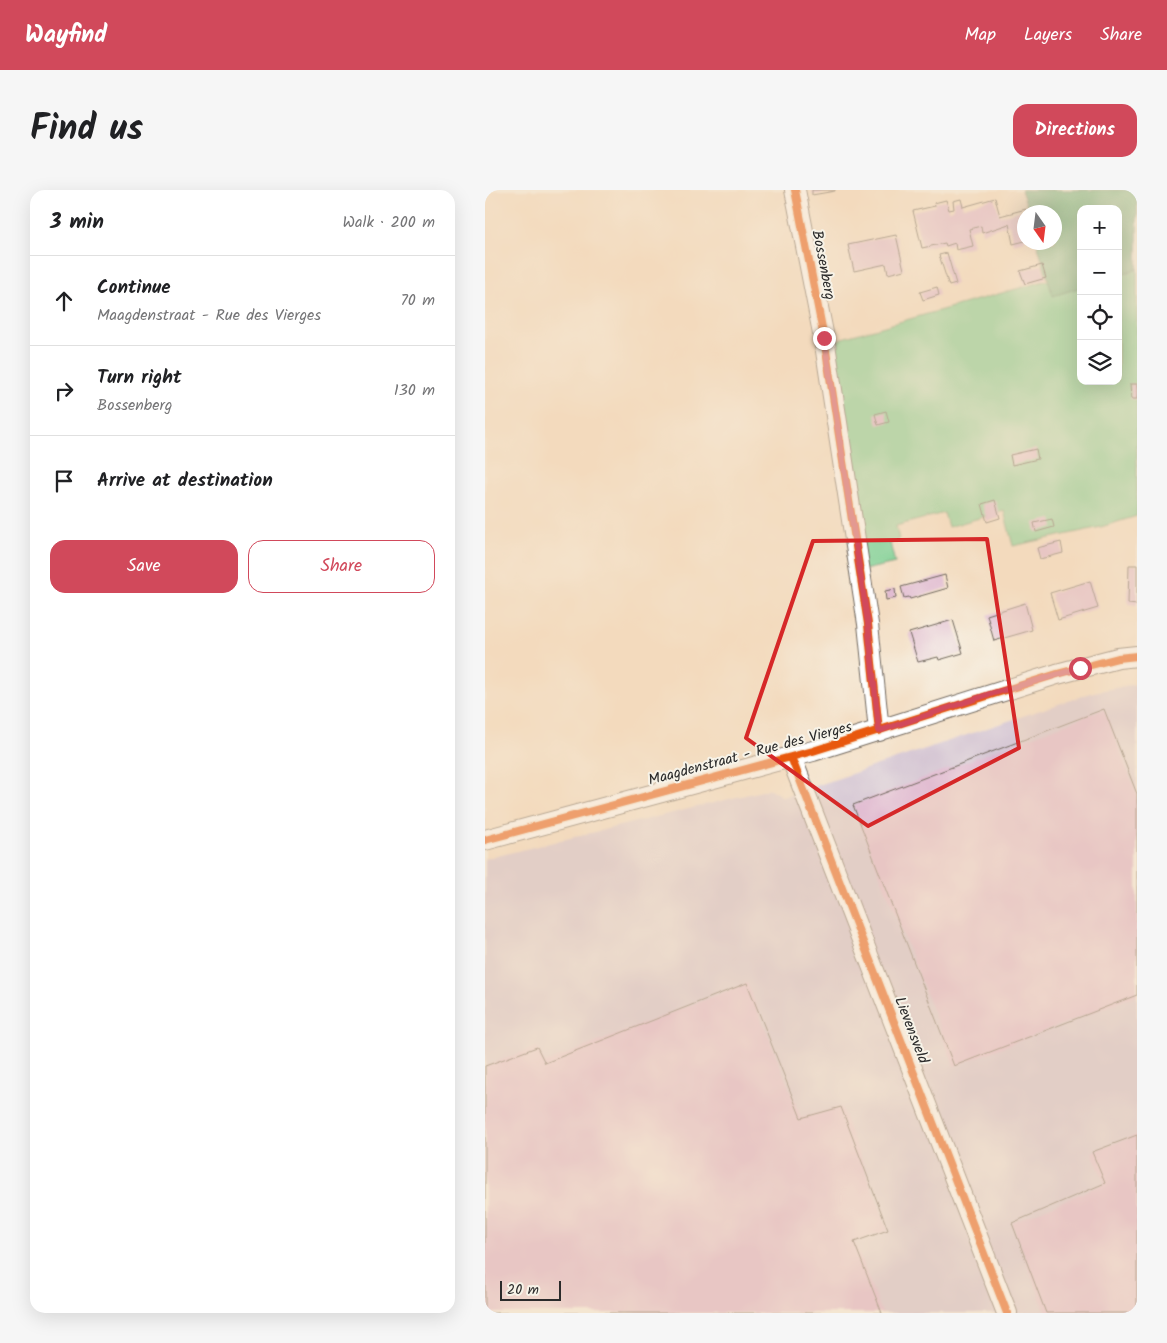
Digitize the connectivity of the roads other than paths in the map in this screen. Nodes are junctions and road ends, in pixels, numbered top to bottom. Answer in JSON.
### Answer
{"nodes":[{"id":1,"x":795,"y":190,"type":"edge"},
{"id":2,"x":1137,"y":656,"type":"edge"},
{"id":3,"x":879,"y":731,"type":"junction"},
{"id":4,"x":791,"y":757,"type":"junction"},
{"id":5,"x":485,"y":840,"type":"edge"},
{"id":6,"x":1007,"y":1313,"type":"edge"}],
"edges":[{"from":1,"to":3,"type":"street","name":"Bossenberg"},
{"from":2,"to":3,"type":"street","name":"Maagdenstraat - Rue des Vierges"},
{"from":3,"to":4,"type":"street","name":"Maagdenstraat - Rue des Vierges"},
{"from":4,"to":5,"type":"street","name":"Maagdenstraat - Rue des Vierges"},
{"from":4,"to":6,"type":"street","name":"Lievensveld"}]}
